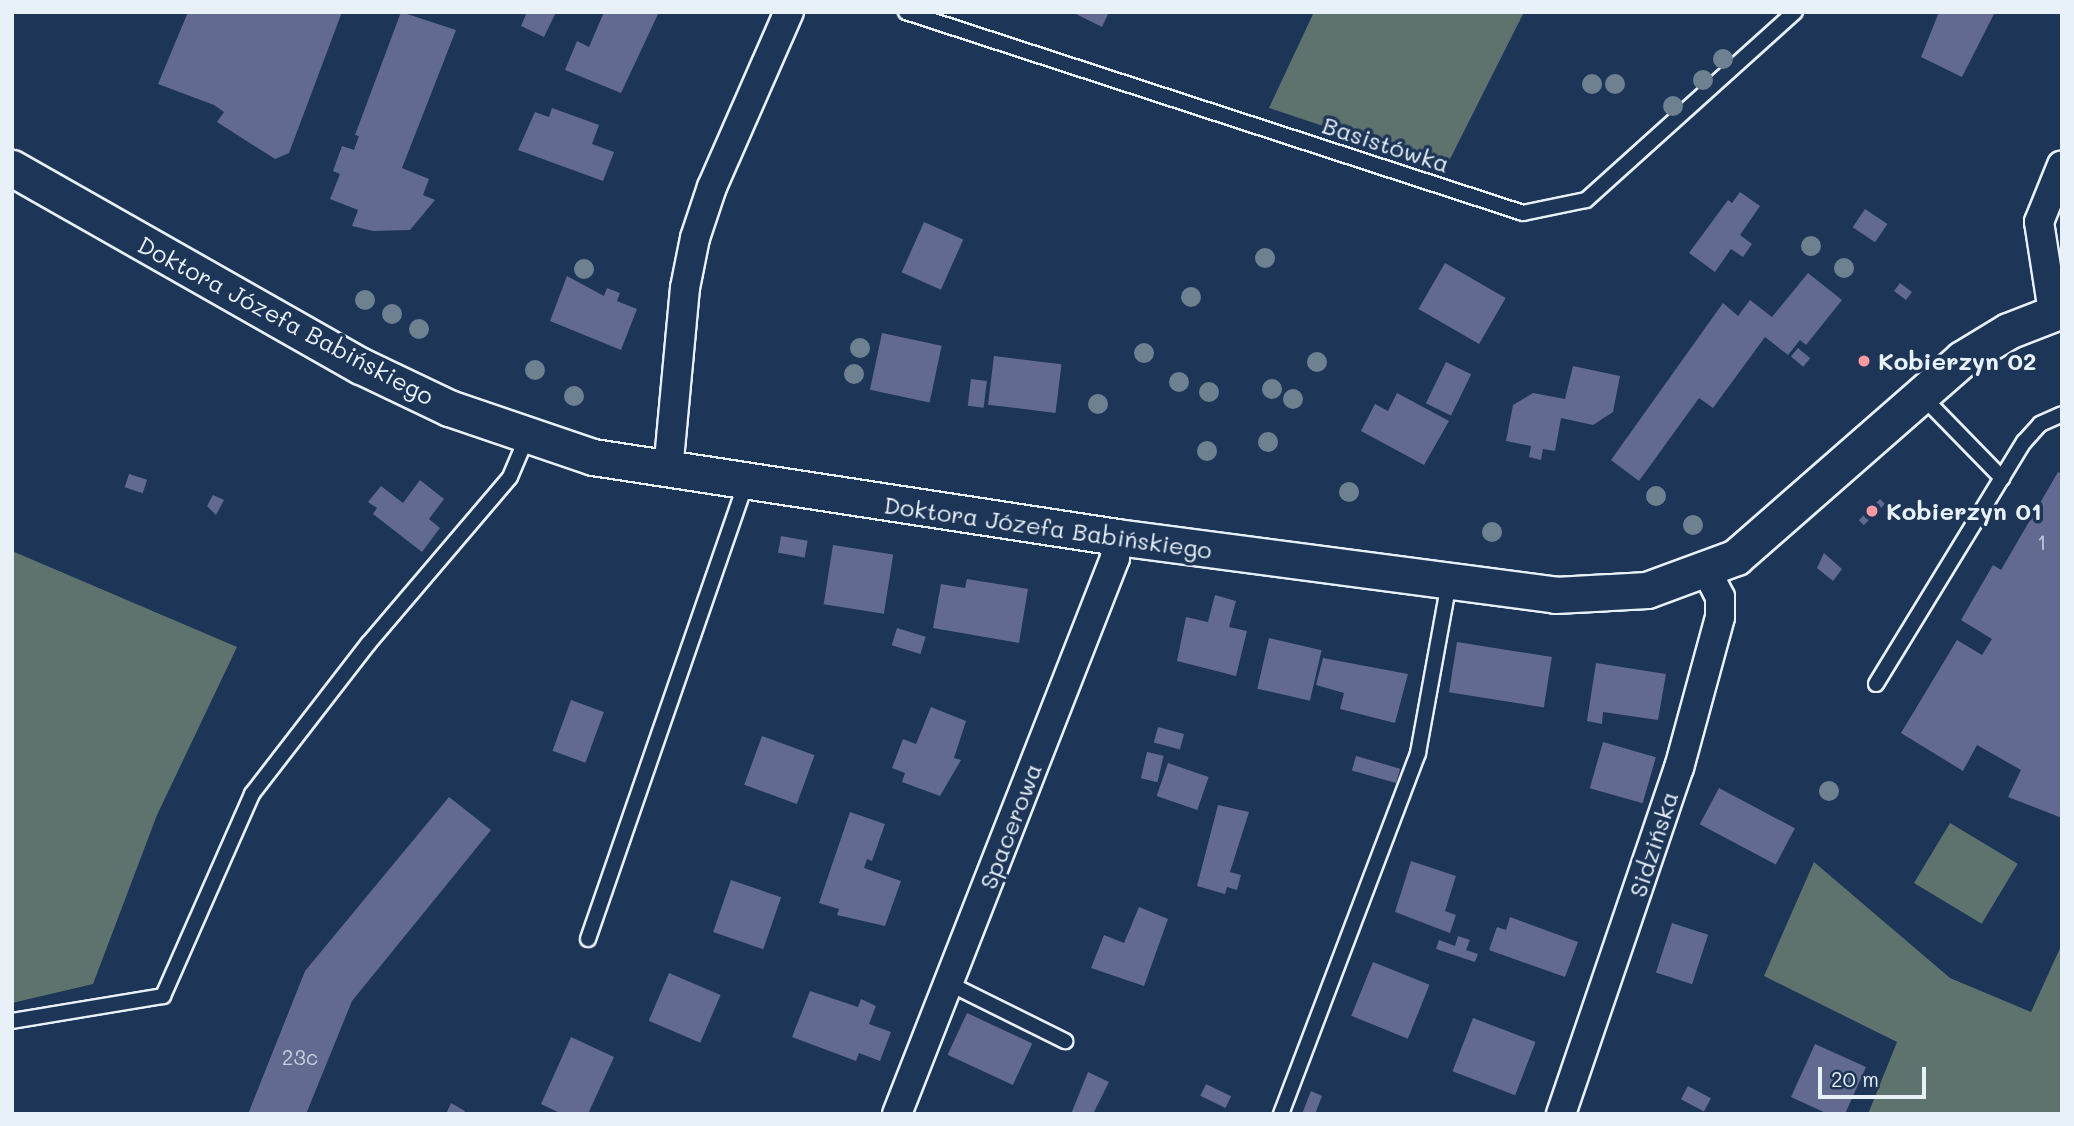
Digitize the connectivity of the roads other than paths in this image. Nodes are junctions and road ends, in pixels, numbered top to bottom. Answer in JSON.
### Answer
{"nodes":[{"id":1,"x":789,"y":12,"type":"edge"},
{"id":2,"x":906,"y":12,"type":"edge"},
{"id":3,"x":1795,"y":12,"type":"edge"},
{"id":4,"x":2062,"y":165,"type":"edge"},
{"id":5,"x":12,"y":168,"type":"edge"},
{"id":6,"x":2057,"y":311,"type":"edge"},
{"id":7,"x":1921,"y":395,"type":"junction"},
{"id":8,"x":2062,"y":414,"type":"edge"},
{"id":9,"x":527,"y":438,"type":"junction"},
{"id":10,"x":668,"y":471,"type":"junction"},
{"id":11,"x":2003,"y":478,"type":"junction"},
{"id":12,"x":746,"y":483,"type":"junction"},
{"id":13,"x":1117,"y":537,"type":"junction"},
{"id":14,"x":1707,"y":572,"type":"junction"},
{"id":15,"x":1449,"y":583,"type":"junction"},
{"id":16,"x":1876,"y":684,"type":"dead end"},
{"id":17,"x":588,"y":939,"type":"dead end"},
{"id":18,"x":948,"y":983,"type":"junction"},
{"id":19,"x":12,"y":1021,"type":"edge"},
{"id":20,"x":1065,"y":1041,"type":"dead end"},
{"id":21,"x":897,"y":1114,"type":"edge"},
{"id":22,"x":1281,"y":1114,"type":"edge"},
{"id":23,"x":1561,"y":1114,"type":"edge"}],
"edges":[{"from":1,"to":10,"type":"street"},
{"from":2,"to":3,"type":"lane","name":"Basistówka"},
{"from":4,"to":6,"type":"street"},
{"from":5,"to":9,"type":"street","name":"Doktora Józefa Babińskiego"},
{"from":6,"to":7,"type":"street","name":"Doktora Józefa Babińskiego"},
{"from":7,"to":11,"type":"lane"},
{"from":7,"to":14,"type":"street","name":"Doktora Józefa Babińskiego"},
{"from":8,"to":11,"type":"lane"},
{"from":9,"to":10,"type":"street","name":"Doktora Józefa Babińskiego"},
{"from":9,"to":19,"type":"lane"},
{"from":10,"to":12,"type":"street","name":"Doktora Józefa Babińskiego"},
{"from":11,"to":16,"type":"lane"},
{"from":12,"to":13,"type":"street","name":"Doktora Józefa Babińskiego"},
{"from":12,"to":17,"type":"lane"},
{"from":13,"to":15,"type":"street","name":"Doktora Józefa Babińskiego"},
{"from":13,"to":18,"type":"street","name":"Spacerowa"},
{"from":14,"to":15,"type":"street","name":"Doktora Józefa Babińskiego"},
{"from":14,"to":23,"type":"street","name":"Sidzińska"},
{"from":15,"to":22,"type":"lane"},
{"from":18,"to":20,"type":"lane"},
{"from":18,"to":21,"type":"street","name":"Spacerowa"}]}
